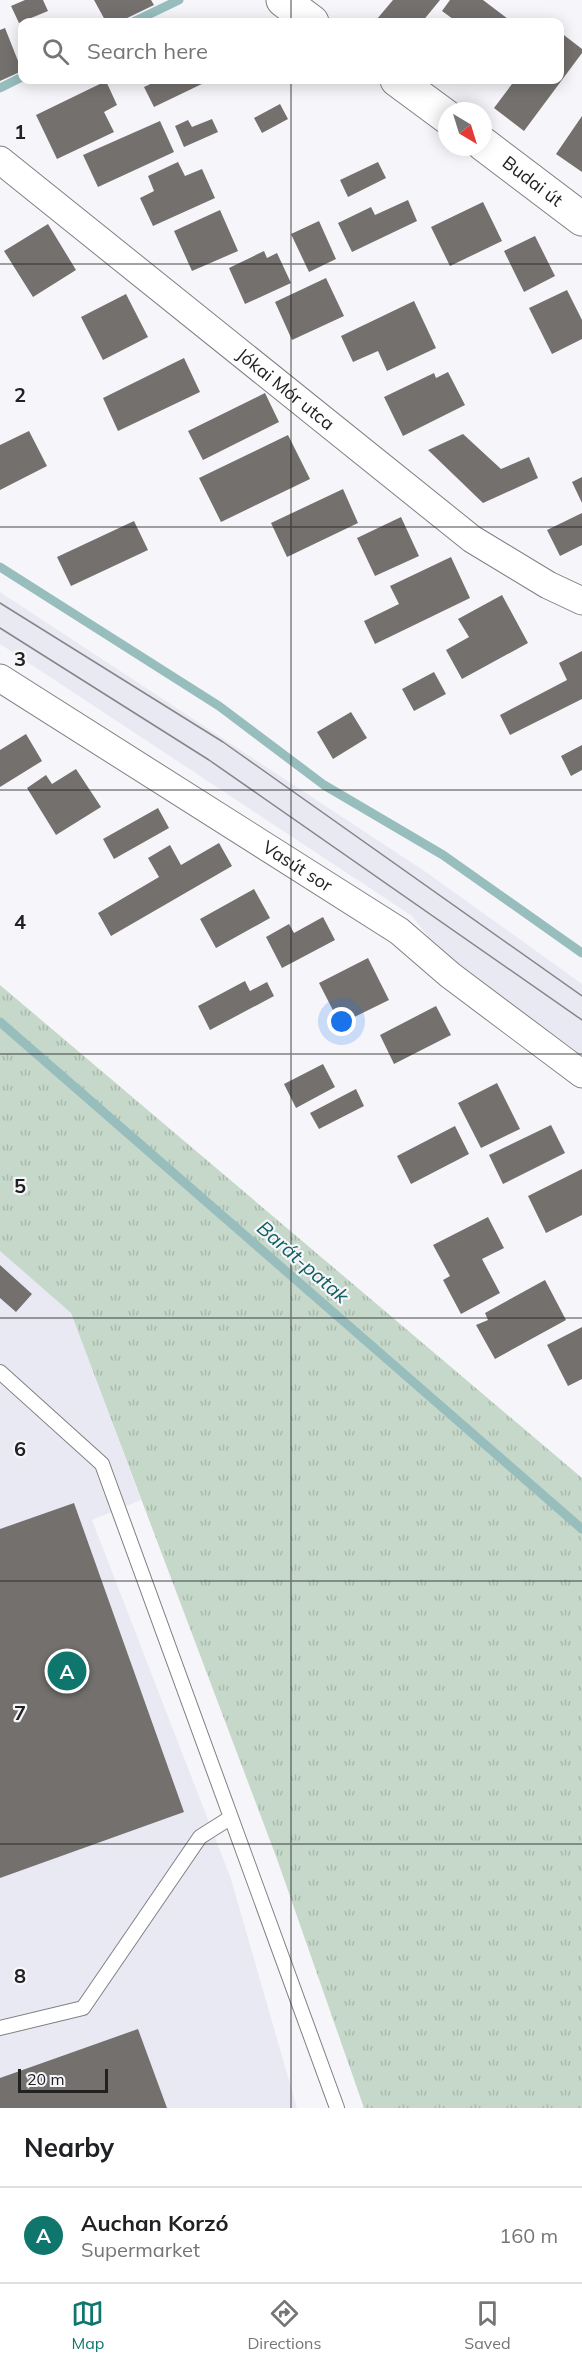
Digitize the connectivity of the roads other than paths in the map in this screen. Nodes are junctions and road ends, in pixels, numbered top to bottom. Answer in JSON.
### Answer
{"nodes":[{"id":1,"x":283,"y":0,"type":"edge"},
{"id":2,"x":307,"y":18,"type":"edge"},
{"id":3,"x":402,"y":84,"type":"edge"},
{"id":4,"x":438,"y":110,"type":"edge"},
{"id":5,"x":492,"y":151,"type":"edge"},
{"id":6,"x":0,"y":160,"type":"edge"},
{"id":7,"x":582,"y":219,"type":"edge"},
{"id":8,"x":582,"y":601,"type":"edge"},
{"id":9,"x":0,"y":678,"type":"edge"},
{"id":10,"x":582,"y":1074,"type":"edge"},
{"id":11,"x":0,"y":1372,"type":"edge"},
{"id":12,"x":230,"y":1818,"type":"junction"},
{"id":13,"x":0,"y":2028,"type":"edge"},
{"id":14,"x":336,"y":2108,"type":"edge"}],
"edges":[{"from":1,"to":2,"type":"main road"},
{"from":3,"to":4,"type":"main road"},
{"from":5,"to":7,"type":"main road","name":"Budai út"},
{"from":6,"to":8,"type":"street","name":"Jókai Mór utca"},
{"from":9,"to":10,"type":"street","name":"Vasút sor"},
{"from":11,"to":12,"type":"lane"},
{"from":12,"to":13,"type":"lane"},
{"from":12,"to":14,"type":"lane"}]}
